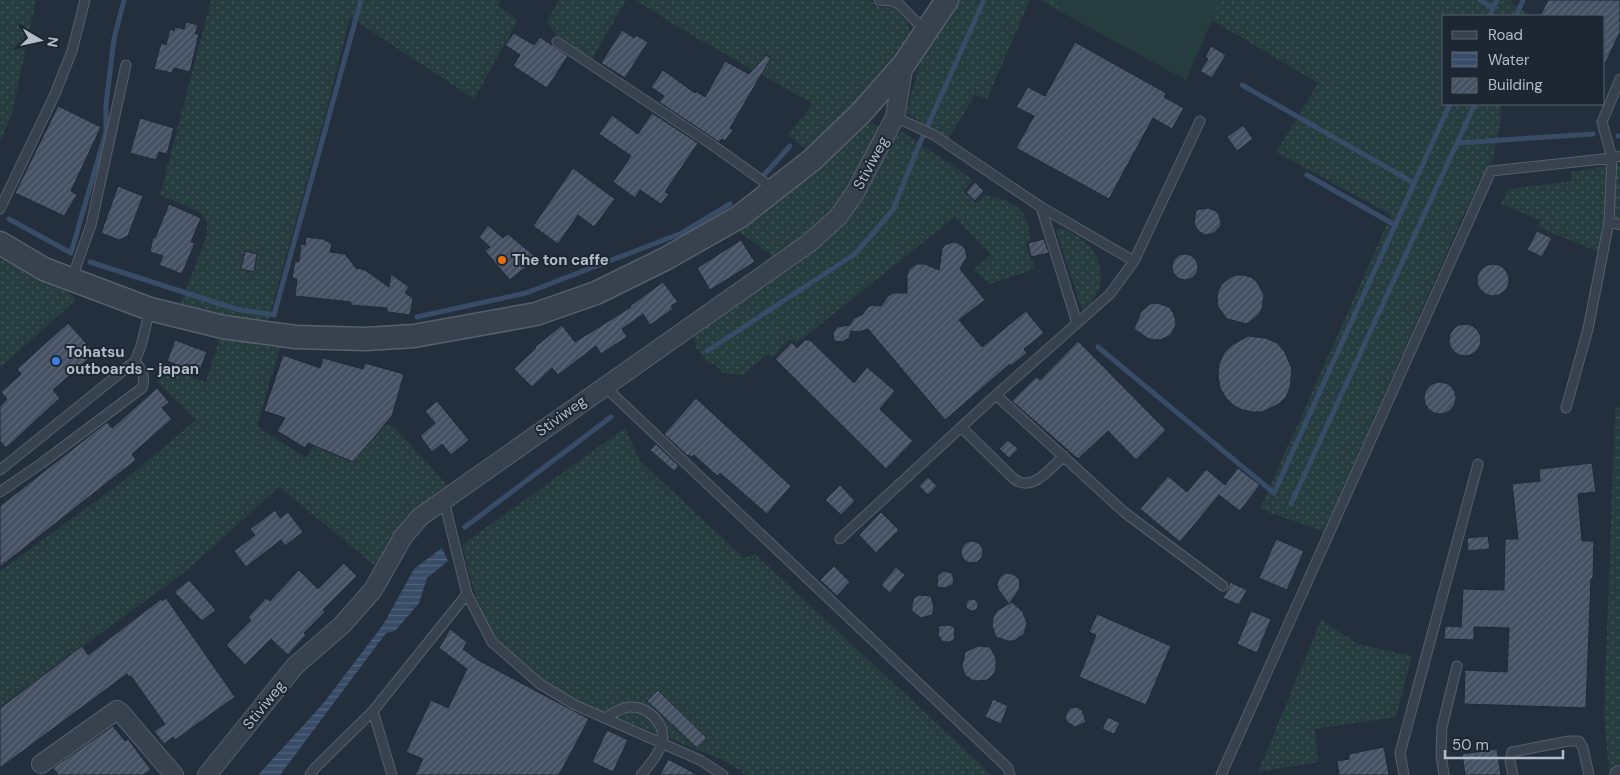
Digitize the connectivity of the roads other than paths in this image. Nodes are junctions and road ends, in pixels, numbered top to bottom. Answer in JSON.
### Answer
{"nodes":[{"id":1,"x":85,"y":0,"type":"edge"},
{"id":2,"x":879,"y":0,"type":"edge"},
{"id":3,"x":947,"y":0,"type":"edge"},
{"id":4,"x":926,"y":32,"type":"junction"},
{"id":5,"x":557,"y":42,"type":"dead end"},
{"id":6,"x":904,"y":64,"type":"junction"},
{"id":7,"x":126,"y":65,"type":"dead end"},
{"id":8,"x":1620,"y":79,"type":"edge"},
{"id":9,"x":895,"y":117,"type":"junction"},
{"id":10,"x":1200,"y":121,"type":"dead end"},
{"id":11,"x":1616,"y":157,"type":"edge"},
{"id":12,"x":774,"y":189,"type":"junction"},
{"id":13,"x":1041,"y":207,"type":"junction"},
{"id":14,"x":0,"y":209,"type":"edge"},
{"id":15,"x":1609,"y":222,"type":"junction"},
{"id":16,"x":1620,"y":225,"type":"edge"},
{"id":17,"x":0,"y":243,"type":"edge"},
{"id":18,"x":1134,"y":261,"type":"junction"},
{"id":19,"x":71,"y":281,"type":"junction"},
{"id":20,"x":150,"y":309,"type":"junction"},
{"id":21,"x":1077,"y":323,"type":"junction"},
{"id":22,"x":135,"y":361,"type":"junction"},
{"id":23,"x":603,"y":386,"type":"junction"},
{"id":24,"x":996,"y":395,"type":"junction"},
{"id":25,"x":1566,"y":408,"type":"dead end"},
{"id":26,"x":962,"y":428,"type":"junction"},
{"id":27,"x":1064,"y":456,"type":"junction"},
{"id":28,"x":1478,"y":464,"type":"dead end"},
{"id":29,"x":0,"y":470,"type":"edge"},
{"id":30,"x":0,"y":492,"type":"edge"},
{"id":31,"x":444,"y":501,"type":"junction"},
{"id":32,"x":840,"y":539,"type":"dead end"},
{"id":33,"x":1223,"y":586,"type":"dead end"},
{"id":34,"x":466,"y":594,"type":"junction"},
{"id":35,"x":1457,"y":666,"type":"dead end"},
{"id":36,"x":373,"y":711,"type":"junction"},
{"id":37,"x":605,"y":718,"type":"junction"},
{"id":38,"x":662,"y":742,"type":"junction"},
{"id":39,"x":41,"y":764,"type":"dead end"},
{"id":40,"x":174,"y":775,"type":"edge"},
{"id":41,"x":207,"y":775,"type":"edge"},
{"id":42,"x":310,"y":775,"type":"edge"},
{"id":43,"x":392,"y":775,"type":"edge"},
{"id":44,"x":641,"y":775,"type":"edge"},
{"id":45,"x":723,"y":775,"type":"edge"},
{"id":46,"x":1010,"y":775,"type":"edge"},
{"id":47,"x":1221,"y":775,"type":"edge"},
{"id":48,"x":1404,"y":775,"type":"edge"},
{"id":49,"x":1444,"y":775,"type":"edge"},
{"id":50,"x":1513,"y":775,"type":"edge"},
{"id":51,"x":1589,"y":775,"type":"edge"}],
"edges":[{"from":1,"to":14,"type":"lane"},
{"from":2,"to":4,"type":"lane"},
{"from":3,"to":4,"type":"street"},
{"from":4,"to":6,"type":"street"},
{"from":5,"to":12,"type":"lane"},
{"from":6,"to":9,"type":"street","name":"Stiviweg"},
{"from":6,"to":12,"type":"street"},
{"from":7,"to":19,"type":"lane"},
{"from":8,"to":11,"type":"lane"},
{"from":9,"to":13,"type":"lane"},
{"from":9,"to":23,"type":"street","name":"Stiviweg"},
{"from":10,"to":18,"type":"lane"},
{"from":11,"to":15,"type":"lane"},
{"from":11,"to":47,"type":"lane"},
{"from":12,"to":20,"type":"street"},
{"from":13,"to":18,"type":"lane"},
{"from":13,"to":21,"type":"lane"},
{"from":15,"to":16,"type":"lane"},
{"from":15,"to":25,"type":"lane"},
{"from":17,"to":19,"type":"street"},
{"from":18,"to":21,"type":"lane"},
{"from":19,"to":20,"type":"street"},
{"from":20,"to":22,"type":"lane"},
{"from":21,"to":24,"type":"lane"},
{"from":22,"to":29,"type":"lane"},
{"from":22,"to":30,"type":"lane"},
{"from":23,"to":31,"type":"street","name":"Stiviweg"},
{"from":23,"to":46,"type":"lane"},
{"from":24,"to":26,"type":"lane"},
{"from":24,"to":27,"type":"lane"},
{"from":26,"to":27,"type":"lane"},
{"from":26,"to":32,"type":"lane"},
{"from":27,"to":33,"type":"lane"},
{"from":28,"to":48,"type":"lane"},
{"from":31,"to":34,"type":"lane"},
{"from":31,"to":41,"type":"street","name":"Stiviweg"},
{"from":34,"to":36,"type":"lane"},
{"from":34,"to":37,"type":"lane"},
{"from":35,"to":49,"type":"lane"},
{"from":36,"to":42,"type":"lane"},
{"from":36,"to":43,"type":"lane"},
{"from":37,"to":38,"type":"lane"},
{"from":37,"to":38,"type":"lane"},
{"from":38,"to":44,"type":"lane"},
{"from":38,"to":45,"type":"lane"},
{"from":39,"to":40,"type":"street"},
{"from":50,"to":51,"type":"lane"}]}
